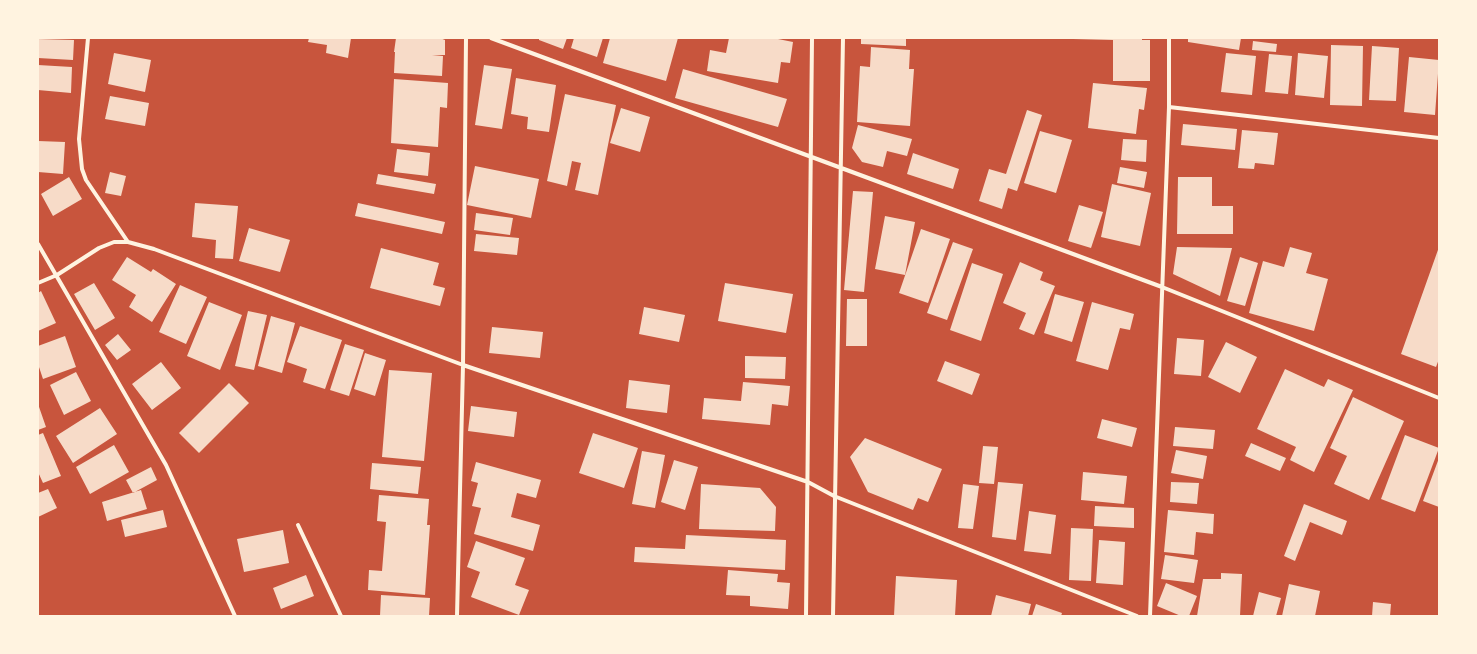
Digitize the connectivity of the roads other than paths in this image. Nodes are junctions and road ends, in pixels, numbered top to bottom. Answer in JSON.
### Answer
{"nodes":[{"id":1,"x":88,"y":38,"type":"edge"},
{"id":2,"x":466,"y":38,"type":"edge"},
{"id":3,"x":491,"y":38,"type":"edge"},
{"id":4,"x":812,"y":38,"type":"edge"},
{"id":5,"x":843,"y":38,"type":"edge"},
{"id":6,"x":1169,"y":38,"type":"edge"},
{"id":7,"x":1169,"y":107,"type":"junction"},
{"id":8,"x":1439,"y":138,"type":"edge"},
{"id":9,"x":810,"y":157,"type":"junction"},
{"id":10,"x":842,"y":167,"type":"junction"},
{"id":11,"x":128,"y":242,"type":"junction"},
{"id":12,"x":38,"y":244,"type":"edge"},
{"id":13,"x":57,"y":275,"type":"junction"},
{"id":14,"x":38,"y":283,"type":"edge"},
{"id":15,"x":1162,"y":287,"type":"junction"},
{"id":16,"x":463,"y":365,"type":"junction"},
{"id":17,"x":1439,"y":398,"type":"edge"},
{"id":18,"x":808,"y":482,"type":"junction"},
{"id":19,"x":834,"y":496,"type":"junction"},
{"id":20,"x":298,"y":525,"type":"dead end"},
{"id":21,"x":235,"y":616,"type":"edge"},
{"id":22,"x":340,"y":616,"type":"edge"},
{"id":23,"x":457,"y":616,"type":"edge"},
{"id":24,"x":806,"y":616,"type":"edge"},
{"id":25,"x":833,"y":616,"type":"edge"},
{"id":26,"x":1137,"y":616,"type":"edge"},
{"id":27,"x":1150,"y":616,"type":"edge"}],
"edges":[{"from":1,"to":11,"type":"street"},
{"from":2,"to":16,"type":"street"},
{"from":3,"to":9,"type":"street"},
{"from":4,"to":9,"type":"street"},
{"from":5,"to":10,"type":"street"},
{"from":6,"to":7,"type":"street"},
{"from":7,"to":8,"type":"street"},
{"from":7,"to":15,"type":"street"},
{"from":9,"to":10,"type":"street"},
{"from":9,"to":18,"type":"street"},
{"from":10,"to":15,"type":"street"},
{"from":10,"to":19,"type":"street"},
{"from":11,"to":13,"type":"street"},
{"from":11,"to":16,"type":"street"},
{"from":12,"to":13,"type":"street"},
{"from":13,"to":14,"type":"street"},
{"from":13,"to":21,"type":"street"},
{"from":15,"to":17,"type":"street"},
{"from":15,"to":27,"type":"street"},
{"from":16,"to":18,"type":"street"},
{"from":16,"to":23,"type":"street"},
{"from":18,"to":19,"type":"street"},
{"from":18,"to":24,"type":"street"},
{"from":19,"to":25,"type":"street"},
{"from":19,"to":26,"type":"street"},
{"from":20,"to":22,"type":"street"}]}
